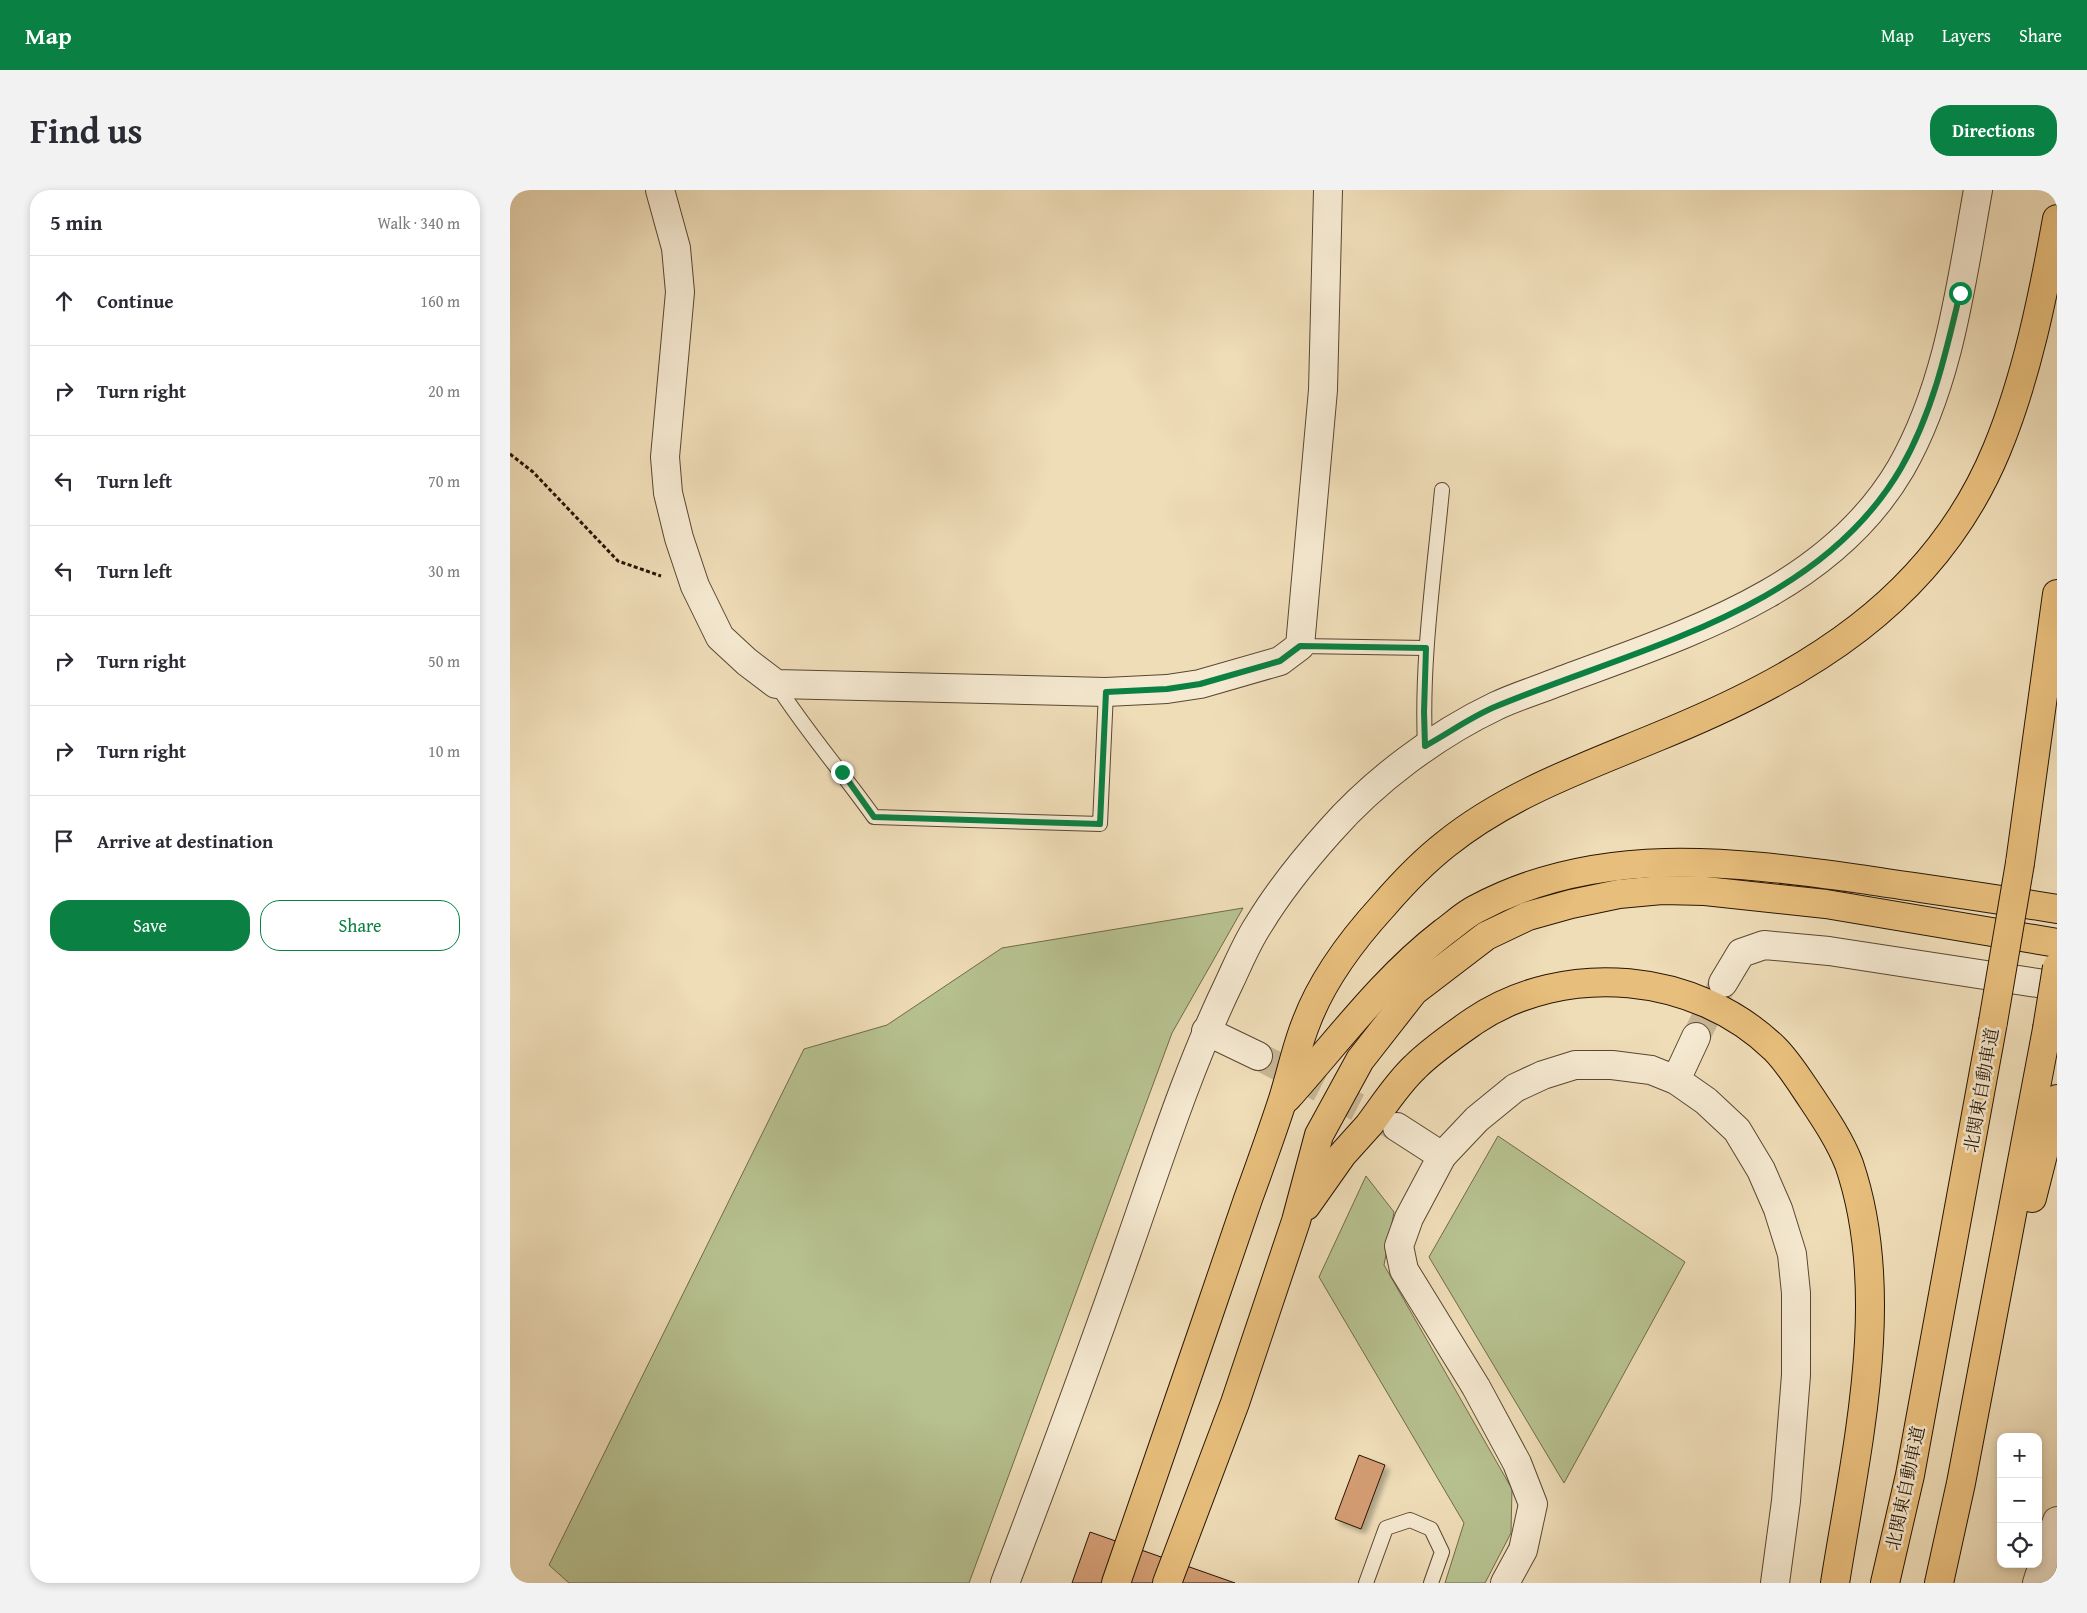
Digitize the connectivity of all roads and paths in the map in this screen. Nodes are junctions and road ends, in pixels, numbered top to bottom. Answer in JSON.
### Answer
{"nodes":[{"id":1,"x":660,"y":190,"type":"edge"},
{"id":2,"x":1328,"y":190,"type":"edge"},
{"id":3,"x":1978,"y":190,"type":"edge"},
{"id":4,"x":2057,"y":219,"type":"edge"},
{"id":5,"x":510,"y":454,"type":"edge"},
{"id":6,"x":1442,"y":490,"type":"dead end"},
{"id":7,"x":695,"y":586,"type":"junction"},
{"id":8,"x":2057,"y":594,"type":"edge"},
{"id":9,"x":1300,"y":646,"type":"junction"},
{"id":10,"x":1426,"y":648,"type":"junction"},
{"id":11,"x":776,"y":684,"type":"junction"},
{"id":12,"x":1106,"y":692,"type":"junction"},
{"id":13,"x":1425,"y":746,"type":"junction"},
{"id":14,"x":2057,"y":910,"type":"edge"},
{"id":15,"x":2057,"y":943,"type":"edge"},
{"id":16,"x":2057,"y":967,"type":"edge"},
{"id":17,"x":1723,"y":983,"type":"tunnel mouth"},
{"id":18,"x":2057,"y":986,"type":"edge"},
{"id":19,"x":1206,"y":1031,"type":"junction"},
{"id":20,"x":1696,"y":1038,"type":"tunnel mouth"},
{"id":21,"x":1258,"y":1056,"type":"tunnel mouth"},
{"id":22,"x":1676,"y":1080,"type":"junction"},
{"id":23,"x":2057,"y":1100,"type":"edge"},
{"id":24,"x":1281,"y":1105,"type":"junction"},
{"id":25,"x":1397,"y":1127,"type":"tunnel mouth"},
{"id":26,"x":1442,"y":1156,"type":"junction"},
{"id":27,"x":1296,"y":1220,"type":"junction"},
{"id":28,"x":1961,"y":1483,"type":"junction"},
{"id":29,"x":2057,"y":1520,"type":"edge"},
{"id":30,"x":1005,"y":1583,"type":"edge"},
{"id":31,"x":1116,"y":1583,"type":"edge"},
{"id":32,"x":1167,"y":1583,"type":"edge"},
{"id":33,"x":1366,"y":1583,"type":"edge"},
{"id":34,"x":1431,"y":1583,"type":"edge"},
{"id":35,"x":1505,"y":1583,"type":"edge"},
{"id":36,"x":1775,"y":1583,"type":"edge"},
{"id":37,"x":1835,"y":1583,"type":"edge"},
{"id":38,"x":1884,"y":1583,"type":"edge"},
{"id":39,"x":1939,"y":1583,"type":"edge"},
{"id":40,"x":2036,"y":1583,"type":"edge"}],
"edges":[{"from":1,"to":7,"type":"street"},
{"from":2,"to":9,"type":"street"},
{"from":3,"to":13,"type":"street"},
{"from":4,"to":24,"type":"highway"},
{"from":5,"to":7,"type":"path"},
{"from":6,"to":10,"type":"lane"},
{"from":7,"to":11,"type":"street"},
{"from":8,"to":38,"type":"highway","name":"北関東自動車道","bridge":true},
{"from":9,"to":10,"type":"lane"},
{"from":9,"to":12,"type":"street"},
{"from":10,"to":13,"type":"lane"},
{"from":11,"to":12,"type":"street"},
{"from":11,"to":12,"type":"lane"},
{"from":13,"to":19,"type":"street"},
{"from":14,"to":24,"type":"highway"},
{"from":15,"to":27,"type":"highway"},
{"from":16,"to":28,"type":"highway","bridge":true},
{"from":17,"to":18,"type":"street"},
{"from":19,"to":21,"type":"street"},
{"from":19,"to":30,"type":"street"},
{"from":20,"to":22,"type":"street"},
{"from":22,"to":26,"type":"street"},
{"from":22,"to":36,"type":"street"},
{"from":23,"to":28,"type":"highway"},
{"from":24,"to":31,"type":"highway"},
{"from":25,"to":26,"type":"street"},
{"from":26,"to":35,"type":"street"},
{"from":27,"to":32,"type":"highway"},
{"from":27,"to":37,"type":"highway"},
{"from":28,"to":39,"type":"highway"},
{"from":29,"to":40,"type":"street"},
{"from":33,"to":34,"type":"lane"}]}
